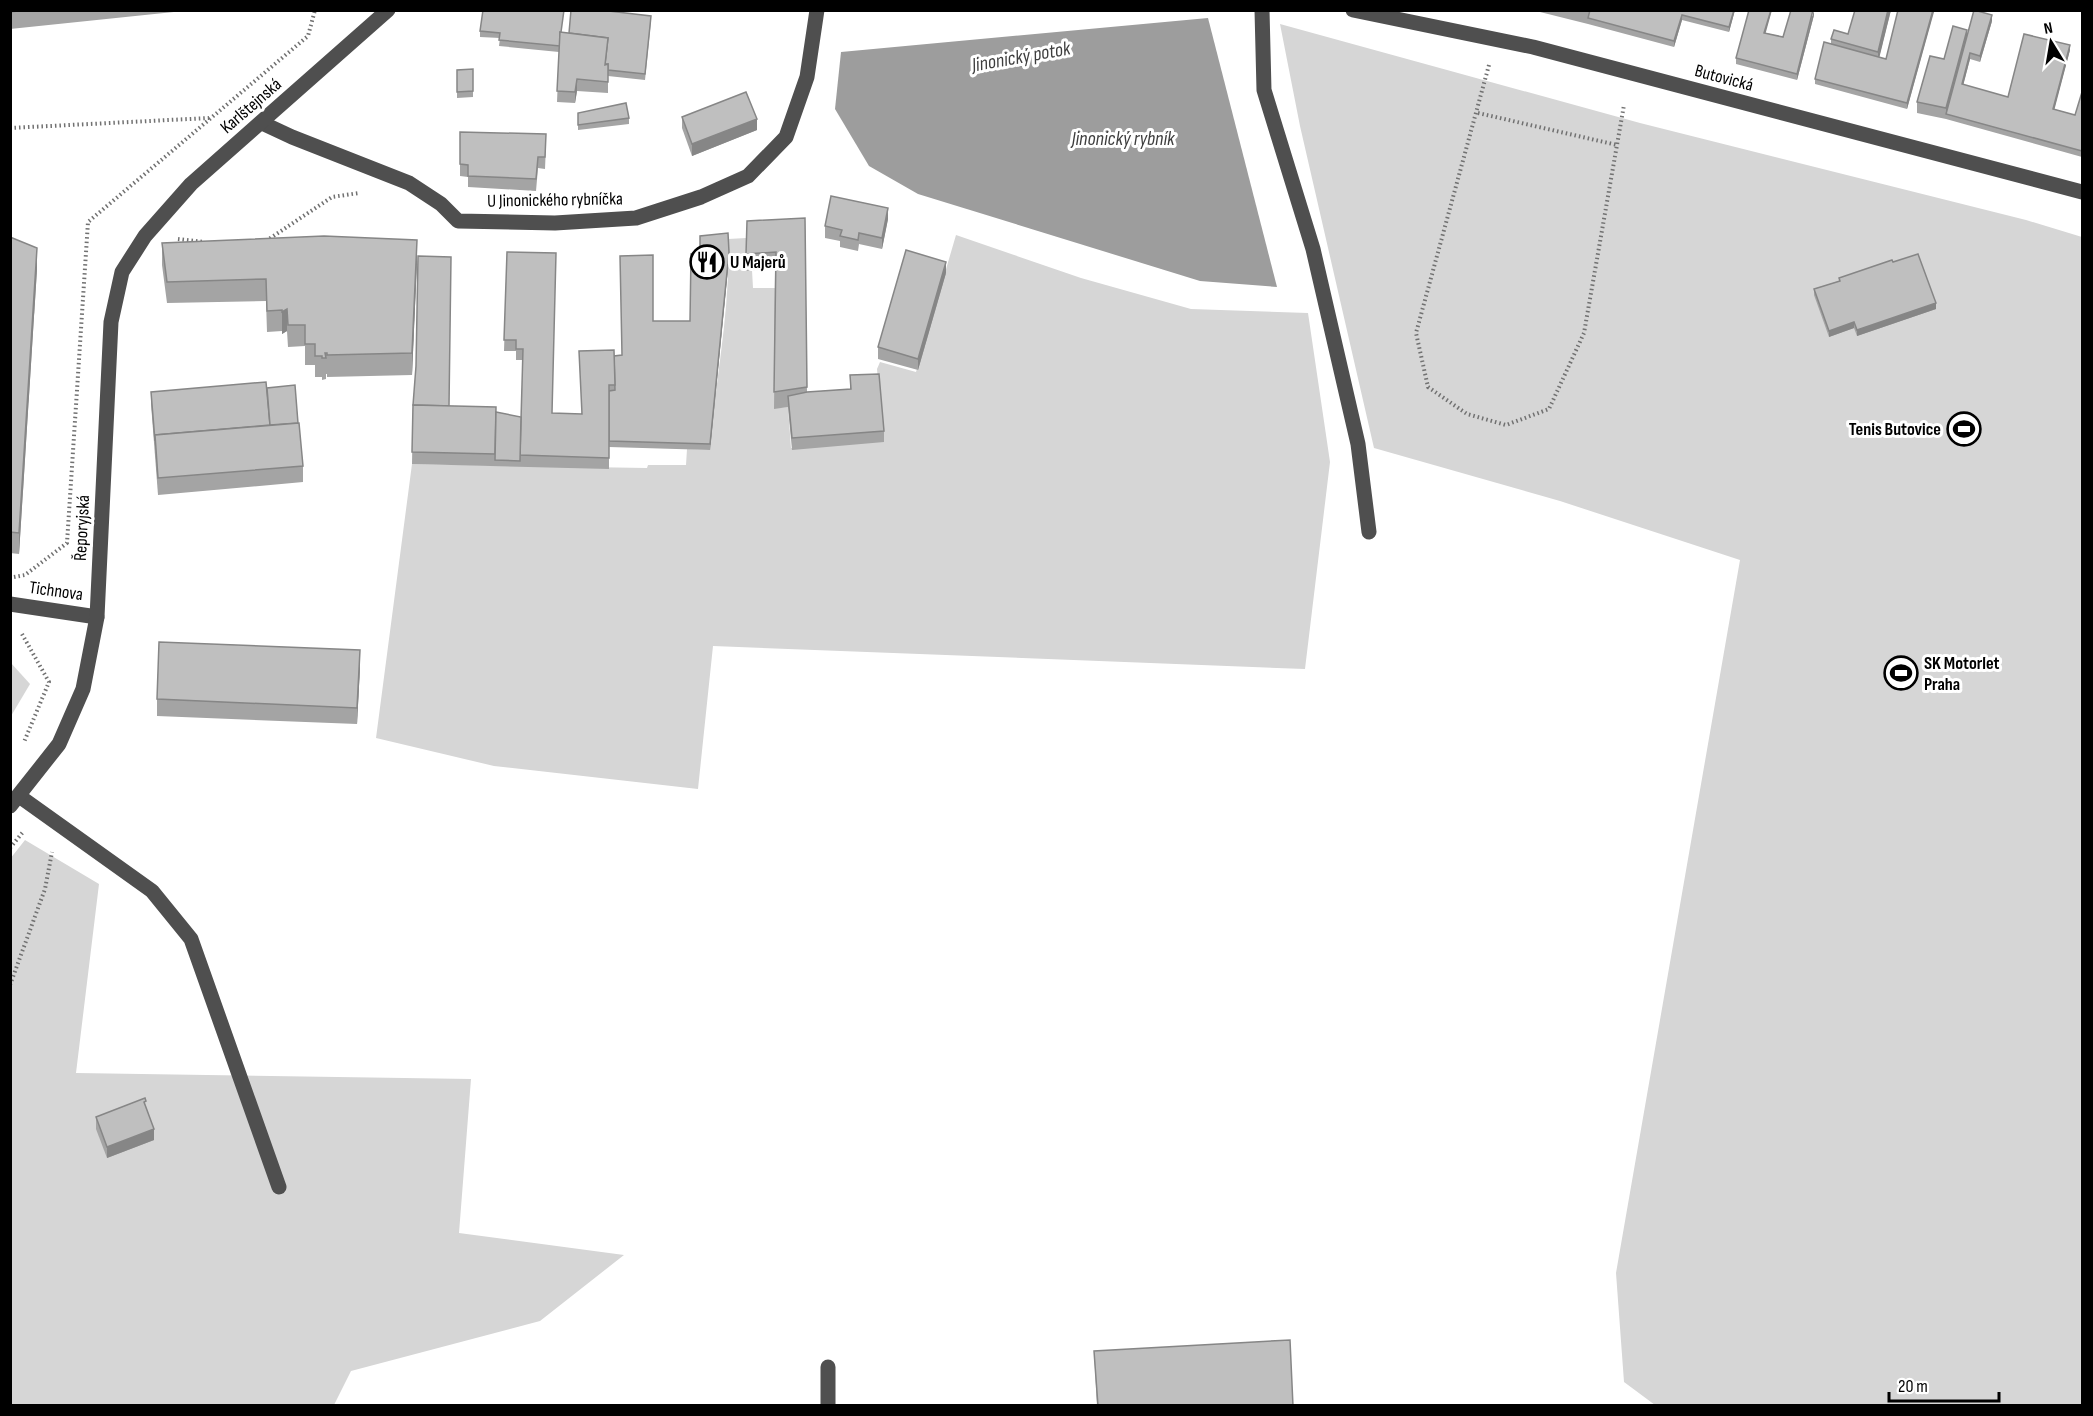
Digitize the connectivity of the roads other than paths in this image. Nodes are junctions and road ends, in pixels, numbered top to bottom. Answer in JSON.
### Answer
{"nodes":[{"id":1,"x":817,"y":10,"type":"edge"},
{"id":2,"x":1262,"y":10,"type":"edge"},
{"id":3,"x":1353,"y":10,"type":"edge"},
{"id":4,"x":386,"y":11,"type":"edge"},
{"id":5,"x":262,"y":123,"type":"junction"},
{"id":6,"x":2082,"y":192,"type":"edge"},
{"id":7,"x":145,"y":236,"type":"joint"},
{"id":8,"x":1369,"y":532,"type":"dead end"},
{"id":9,"x":10,"y":604,"type":"edge"},
{"id":10,"x":97,"y":617,"type":"junction"},
{"id":11,"x":15,"y":801,"type":"edge"},
{"id":12,"x":279,"y":1187,"type":"dead end"},
{"id":13,"x":828,"y":1367,"type":"dead end"},
{"id":14,"x":828,"y":1406,"type":"edge"}],
"edges":[{"from":1,"to":5,"type":"street","name":"U Jinonického rybníčka"},
{"from":2,"to":8,"type":"street"},
{"from":3,"to":6,"type":"street","name":"Butovická"},
{"from":4,"to":5,"type":"street","name":"Karlštejnská"},
{"from":5,"to":7,"type":"street","name":"Karlštejnská"},
{"from":7,"to":10,"type":"street","name":"Řeporyjská"},
{"from":9,"to":10,"type":"street","name":"Tichnova"},
{"from":10,"to":11,"type":"street","name":"Řeporyjská"},
{"from":11,"to":12,"type":"street"},
{"from":13,"to":14,"type":"street"}]}
